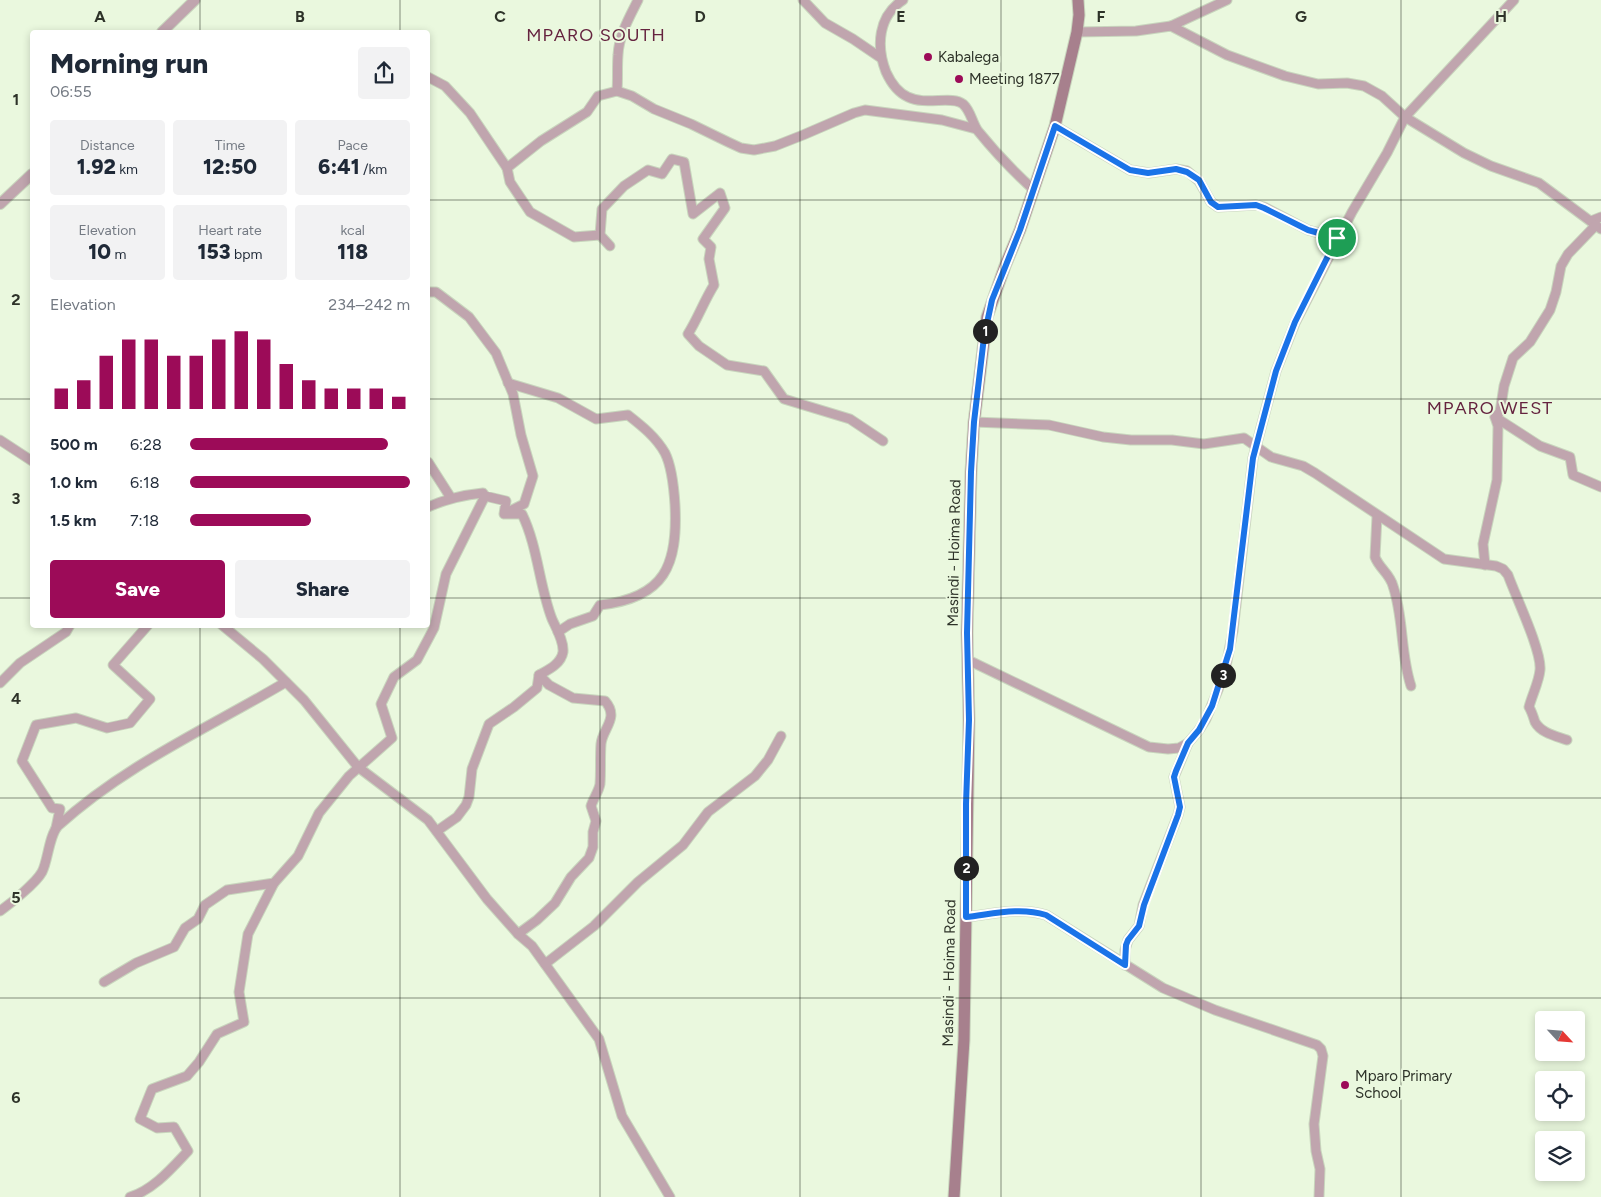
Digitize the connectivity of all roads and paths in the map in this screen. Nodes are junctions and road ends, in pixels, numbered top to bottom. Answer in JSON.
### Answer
{"nodes":[{"id":1,"x":195,"y":0,"type":"edge"},
{"id":2,"x":638,"y":0,"type":"edge"},
{"id":3,"x":803,"y":0,"type":"edge"},
{"id":4,"x":903,"y":0,"type":"edge"},
{"id":5,"x":1078,"y":0,"type":"edge"},
{"id":6,"x":1084,"y":0,"type":"edge"},
{"id":7,"x":1227,"y":0,"type":"edge"},
{"id":8,"x":1514,"y":0,"type":"edge"},
{"id":9,"x":1079,"y":14,"type":"junction"},
{"id":10,"x":1171,"y":26,"type":"junction"},
{"id":11,"x":164,"y":30,"type":"edge"},
{"id":12,"x":1077,"y":32,"type":"junction"},
{"id":13,"x":881,"y":58,"type":"junction"},
{"id":14,"x":430,"y":78,"type":"edge"},
{"id":15,"x":616,"y":91,"type":"junction"},
{"id":16,"x":1405,"y":117,"type":"junction"},
{"id":17,"x":1055,"y":126,"type":"junction"},
{"id":18,"x":976,"y":129,"type":"junction"},
{"id":19,"x":507,"y":168,"type":"junction"},
{"id":20,"x":30,"y":176,"type":"edge"},
{"id":21,"x":1034,"y":190,"type":"junction"},
{"id":22,"x":2,"y":198,"type":"edge"},
{"id":23,"x":1601,"y":217,"type":"edge"},
{"id":24,"x":1596,"y":225,"type":"edge"},
{"id":25,"x":600,"y":236,"type":"junction"},
{"id":26,"x":1337,"y":238,"type":"junction"},
{"id":27,"x":610,"y":246,"type":"dead end"},
{"id":28,"x":430,"y":292,"type":"edge"},
{"id":29,"x":508,"y":383,"type":"junction"},
{"id":30,"x":1495,"y":417,"type":"junction"},
{"id":31,"x":974,"y":422,"type":"junction"},
{"id":32,"x":0,"y":440,"type":"edge"},
{"id":33,"x":883,"y":441,"type":"dead end"},
{"id":34,"x":1256,"y":447,"type":"junction"},
{"id":35,"x":30,"y":460,"type":"edge"},
{"id":36,"x":430,"y":465,"type":"edge"},
{"id":37,"x":1601,"y":487,"type":"edge"},
{"id":38,"x":486,"y":496,"type":"junction"},
{"id":39,"x":451,"y":498,"type":"junction"},
{"id":40,"x":430,"y":506,"type":"edge"},
{"id":41,"x":504,"y":514,"type":"junction"},
{"id":42,"x":1377,"y":516,"type":"junction"},
{"id":43,"x":1485,"y":565,"type":"junction"},
{"id":44,"x":68,"y":628,"type":"edge"},
{"id":45,"x":145,"y":628,"type":"edge"},
{"id":46,"x":226,"y":628,"type":"edge"},
{"id":47,"x":558,"y":632,"type":"junction"},
{"id":48,"x":968,"y":660,"type":"junction"},
{"id":49,"x":539,"y":675,"type":"junction"},
{"id":50,"x":286,"y":682,"type":"junction"},
{"id":51,"x":0,"y":683,"type":"edge"},
{"id":52,"x":1411,"y":686,"type":"dead end"},
{"id":53,"x":781,"y":736,"type":"dead end"},
{"id":54,"x":1567,"y":740,"type":"dead end"},
{"id":55,"x":1188,"y":743,"type":"junction"},
{"id":56,"x":358,"y":767,"type":"junction"},
{"id":57,"x":56,"y":828,"type":"junction"},
{"id":58,"x":437,"y":830,"type":"junction"},
{"id":59,"x":274,"y":883,"type":"junction"},
{"id":60,"x":0,"y":911,"type":"edge"},
{"id":61,"x":966,"y":917,"type":"junction"},
{"id":62,"x":518,"y":934,"type":"junction"},
{"id":63,"x":545,"y":964,"type":"junction"},
{"id":64,"x":1125,"y":965,"type":"junction"},
{"id":65,"x":104,"y":982,"type":"dead end"},
{"id":66,"x":130,"y":1197,"type":"edge"},
{"id":67,"x":670,"y":1197,"type":"edge"},
{"id":68,"x":954,"y":1197,"type":"edge"},
{"id":69,"x":1319,"y":1197,"type":"edge"}],
"edges":[{"from":1,"to":11,"type":"street"},
{"from":2,"to":15,"type":"street"},
{"from":3,"to":13,"type":"street"},
{"from":4,"to":13,"type":"street"},
{"from":5,"to":9,"type":"main road","name":"Masindi - Hoima Road"},
{"from":6,"to":9,"type":"main road","name":"Masindi - Hoima Road"},
{"from":7,"to":10,"type":"street"},
{"from":8,"to":16,"type":"street"},
{"from":9,"to":12,"type":"main road","name":"Masindi - Hoima Road"},
{"from":10,"to":12,"type":"street"},
{"from":10,"to":16,"type":"street"},
{"from":12,"to":17,"type":"main road","name":"Masindi - Hoima Road"},
{"from":13,"to":18,"type":"street"},
{"from":14,"to":19,"type":"street"},
{"from":15,"to":18,"type":"street"},
{"from":15,"to":19,"type":"street"},
{"from":16,"to":24,"type":"street"},
{"from":16,"to":26,"type":"street"},
{"from":17,"to":21,"type":"main road","name":"Masindi - Hoima Road"},
{"from":17,"to":26,"type":"street"},
{"from":18,"to":21,"type":"street"},
{"from":19,"to":25,"type":"street"},
{"from":20,"to":22,"type":"street"},
{"from":21,"to":31,"type":"main road","name":"Masindi - Hoima Road"},
{"from":23,"to":24,"type":"street"},
{"from":24,"to":30,"type":"street"},
{"from":25,"to":27,"type":"street"},
{"from":25,"to":33,"type":"street"},
{"from":26,"to":34,"type":"street"},
{"from":28,"to":29,"type":"street"},
{"from":29,"to":41,"type":"street"},
{"from":29,"to":47,"type":"street"},
{"from":30,"to":37,"type":"street"},
{"from":30,"to":43,"type":"street"},
{"from":31,"to":34,"type":"street"},
{"from":31,"to":48,"type":"main road","name":"Masindi - Hoima Road"},
{"from":32,"to":35,"type":"street"},
{"from":34,"to":42,"type":"street"},
{"from":34,"to":55,"type":"street"},
{"from":36,"to":39,"type":"street"},
{"from":38,"to":39,"type":"street"},
{"from":38,"to":41,"type":"street"},
{"from":38,"to":56,"type":"street"},
{"from":39,"to":40,"type":"street"},
{"from":41,"to":47,"type":"street"},
{"from":42,"to":43,"type":"street"},
{"from":42,"to":52,"type":"street"},
{"from":43,"to":54,"type":"street"},
{"from":44,"to":51,"type":"street"},
{"from":45,"to":57,"type":"street"},
{"from":46,"to":50,"type":"street"},
{"from":47,"to":49,"type":"street"},
{"from":48,"to":55,"type":"street"},
{"from":48,"to":61,"type":"main road","name":"Masindi - Hoima Road"},
{"from":49,"to":58,"type":"street"},
{"from":49,"to":62,"type":"street"},
{"from":50,"to":56,"type":"street"},
{"from":50,"to":57,"type":"street"},
{"from":53,"to":63,"type":"street"},
{"from":55,"to":64,"type":"street"},
{"from":56,"to":58,"type":"street"},
{"from":56,"to":59,"type":"street"},
{"from":57,"to":60,"type":"street"},
{"from":58,"to":62,"type":"street"},
{"from":59,"to":65,"type":"street"},
{"from":59,"to":66,"type":"street"},
{"from":61,"to":64,"type":"street"},
{"from":61,"to":68,"type":"main road","name":"Masindi - Hoima Road"},
{"from":62,"to":63,"type":"street"},
{"from":63,"to":67,"type":"street"},
{"from":64,"to":69,"type":"street"}]}
